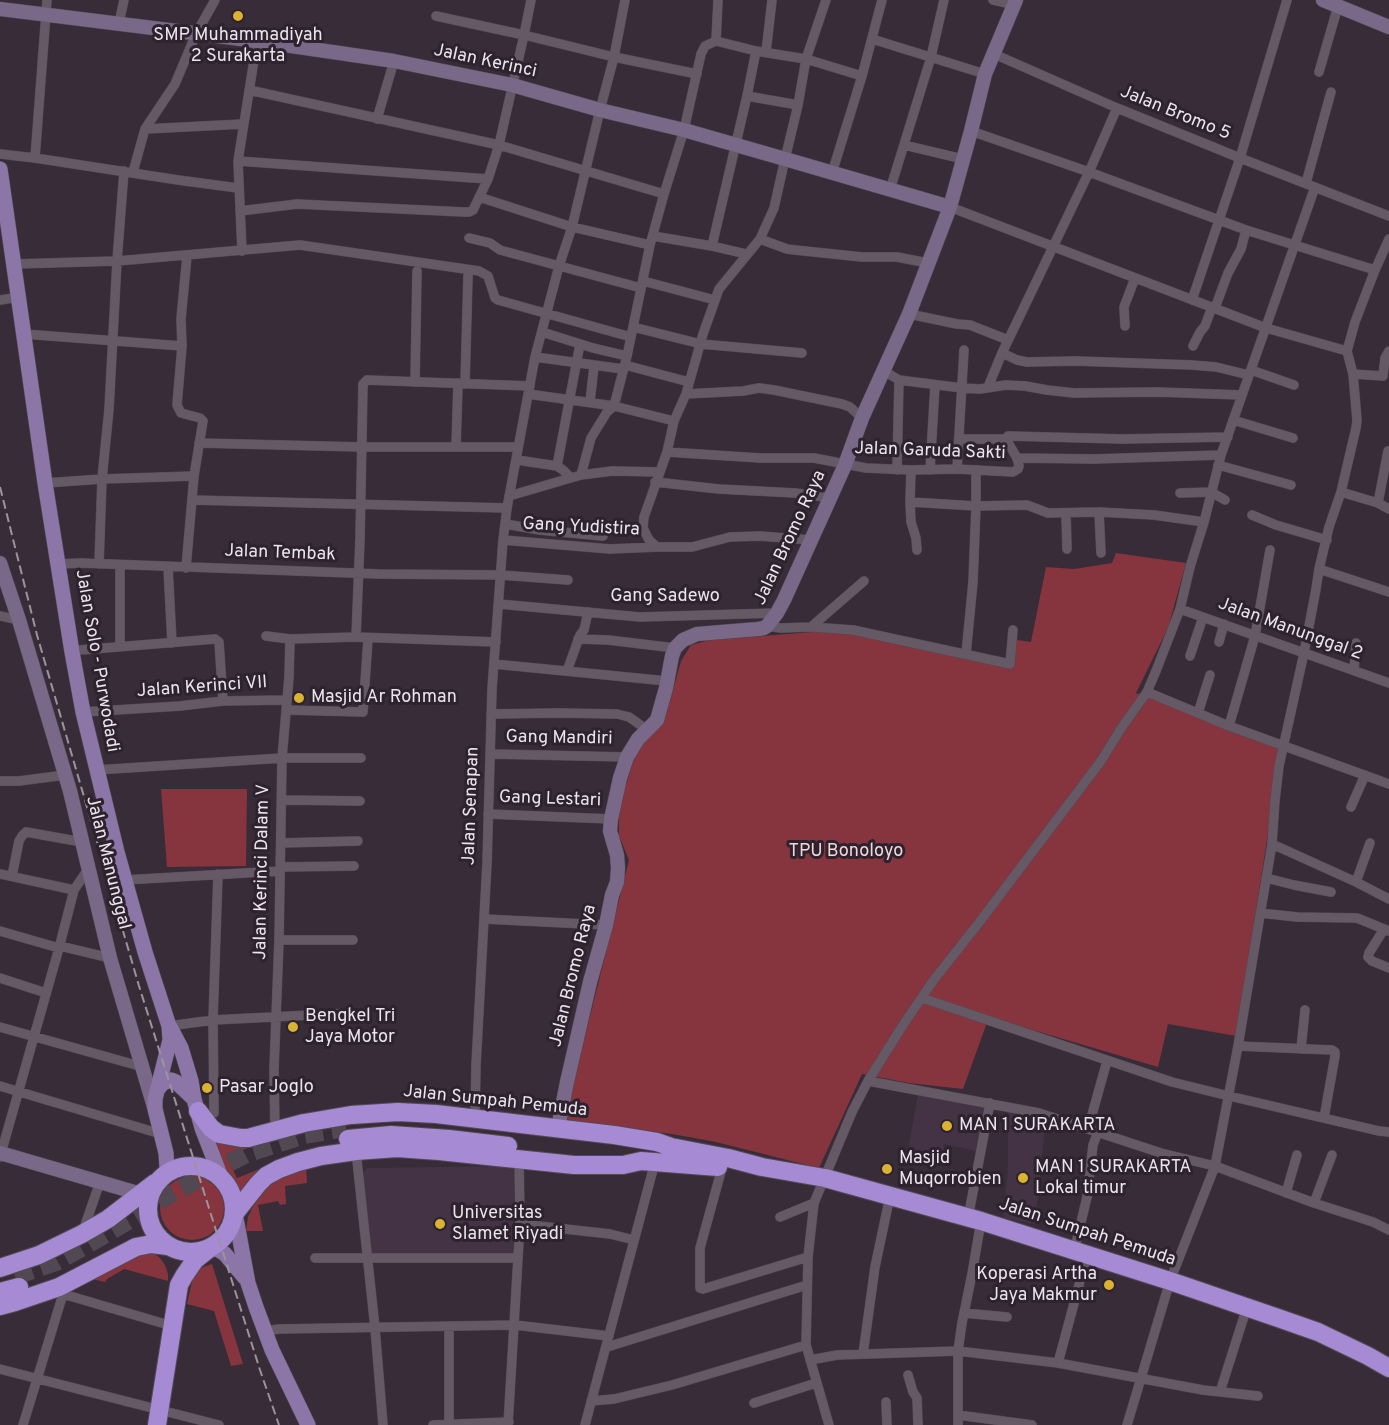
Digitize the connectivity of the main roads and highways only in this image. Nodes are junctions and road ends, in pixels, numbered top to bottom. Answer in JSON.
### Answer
{"nodes":[{"id":1,"x":0,"y":169,"type":"edge"},
{"id":2,"x":169,"y":1026,"type":"junction"},
{"id":3,"x":158,"y":1089,"type":"junction"},
{"id":4,"x":202,"y":1107,"type":"junction"},
{"id":5,"x":155,"y":1109,"type":"joint"},
{"id":6,"x":350,"y":1139,"type":"junction"},
{"id":7,"x":671,"y":1147,"type":"junction"},
{"id":8,"x":648,"y":1162,"type":"junction"},
{"id":9,"x":762,"y":1167,"type":"junction"},
{"id":10,"x":162,"y":1177,"type":"junction"},
{"id":11,"x":221,"y":1177,"type":"junction"},
{"id":12,"x":235,"y":1213,"type":"junction"},
{"id":13,"x":168,"y":1246,"type":"junction"},
{"id":14,"x":210,"y":1248,"type":"junction"},
{"id":15,"x":9,"y":1278,"type":"edge"},
{"id":16,"x":248,"y":1283,"type":"junction"},
{"id":17,"x":179,"y":1285,"type":"junction"},
{"id":18,"x":0,"y":1292,"type":"edge"},
{"id":19,"x":0,"y":1306,"type":"edge"},
{"id":20,"x":1383,"y":1365,"type":"edge"},
{"id":21,"x":158,"y":1417,"type":"edge"},
{"id":22,"x":308,"y":1425,"type":"edge"}],
"edges":[{"from":1,"to":2,"type":"main road","name":"Jalan Solo - Purwodadi"},
{"from":2,"to":3,"type":"main road","name":"Jalan Solo - Purwodadi"},
{"from":2,"to":4,"type":"main road","name":"Jalan Solo - Purwodadi"},
{"from":3,"to":4,"type":"main road"},
{"from":3,"to":5,"type":"main road","name":"Jalan Solo - Purwodadi"},
{"from":4,"to":7,"type":"highway","name":"Jalan Sumpah Pemuda"},
{"from":4,"to":11,"type":"main road","name":"Jalan Solo - Purwodadi"},
{"from":5,"to":10,"type":"main road","name":"Jalan Manunggal"},
{"from":6,"to":7,"type":"highway"},
{"from":6,"to":8,"type":"highway"},
{"from":6,"to":8,"type":"highway","name":"Jalan Sumpah Pemuda"},
{"from":6,"to":12,"type":"highway","name":"Jalan Sumpah Pemuda"},
{"from":7,"to":9,"type":"highway","name":"Jalan Sumpah Pemuda"},
{"from":8,"to":9,"type":"highway","name":"Jalan Sumpah Pemuda"},
{"from":9,"to":20,"type":"highway","name":"Jalan Sumpah Pemuda"},
{"from":10,"to":11,"type":"highway"},
{"from":10,"to":13,"type":"highway"},
{"from":10,"to":15,"type":"highway"},
{"from":11,"to":12,"type":"highway"},
{"from":12,"to":14,"type":"highway"},
{"from":12,"to":16,"type":"main road"},
{"from":13,"to":14,"type":"highway"},
{"from":13,"to":17,"type":"highway"},
{"from":13,"to":19,"type":"highway"},
{"from":14,"to":16,"type":"main road"},
{"from":14,"to":17,"type":"highway"},
{"from":15,"to":18,"type":"highway"},
{"from":16,"to":22,"type":"main road"},
{"from":17,"to":21,"type":"highway"}]}
